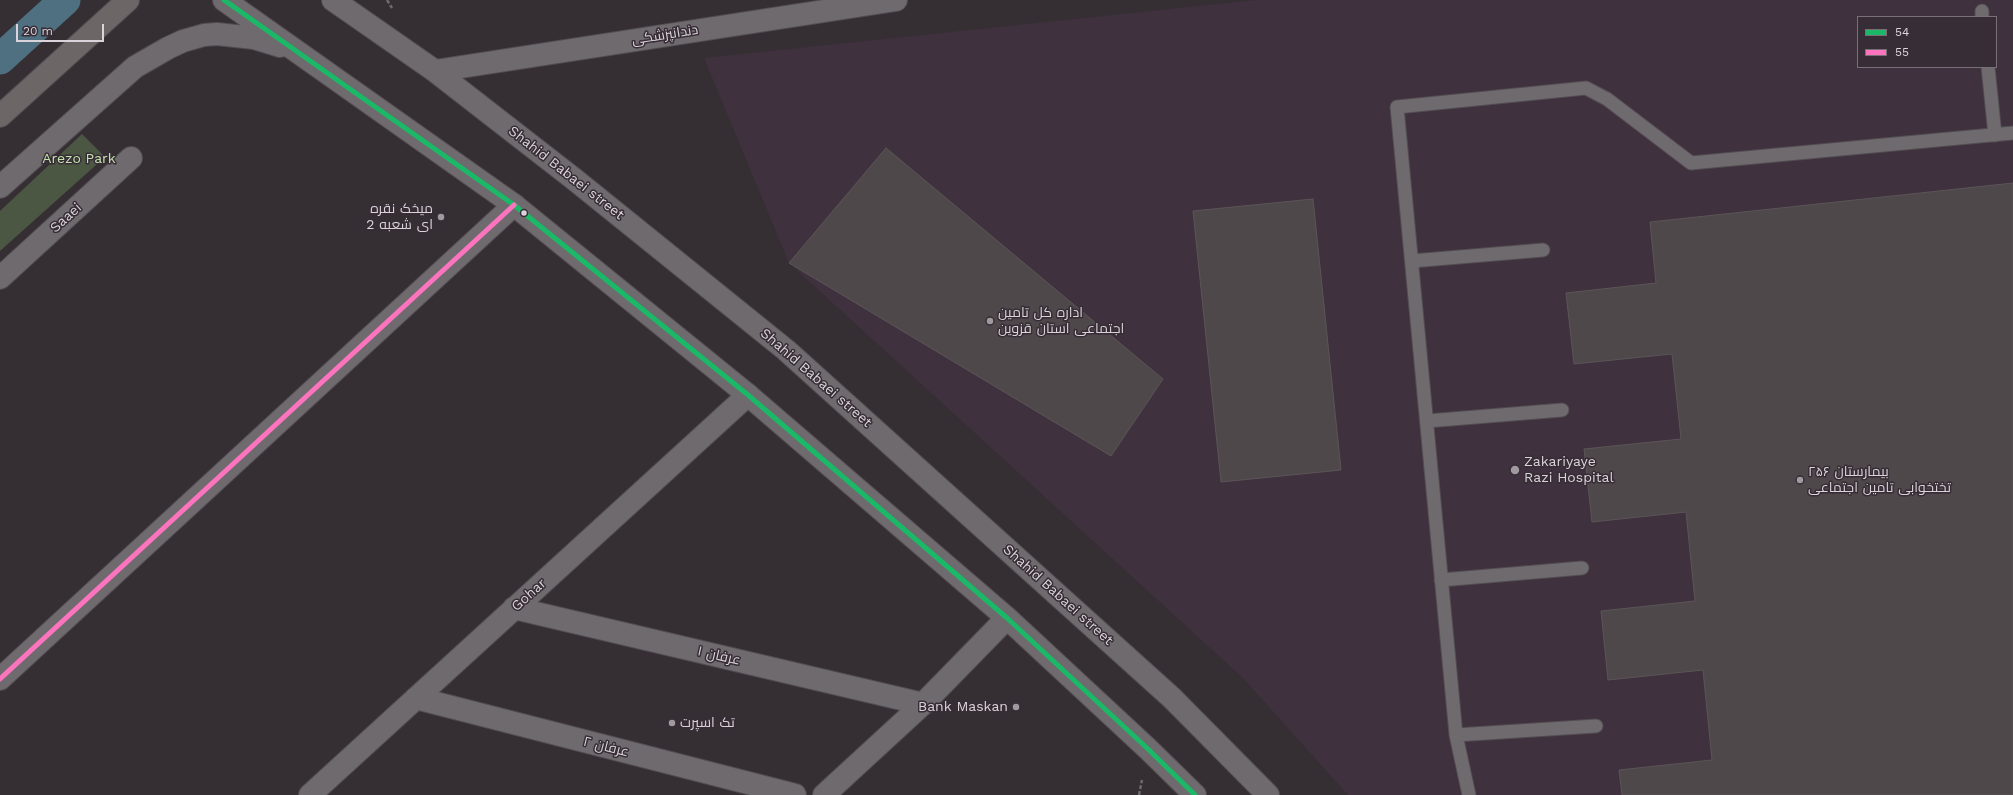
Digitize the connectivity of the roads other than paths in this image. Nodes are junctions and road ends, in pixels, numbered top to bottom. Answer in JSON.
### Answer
{"nodes":[{"id":1,"x":128,"y":0,"type":"edge"},
{"id":2,"x":224,"y":0,"type":"edge"},
{"id":3,"x":333,"y":0,"type":"edge"},
{"id":4,"x":358,"y":0,"type":"edge"},
{"id":5,"x":896,"y":0,"type":"edge"},
{"id":6,"x":369,"y":25,"type":"junction"},
{"id":7,"x":308,"y":58,"type":"junction"},
{"id":8,"x":1988,"y":68,"type":"edge"},
{"id":9,"x":434,"y":71,"type":"junction"},
{"id":10,"x":0,"y":116,"type":"edge"},
{"id":11,"x":2013,"y":133,"type":"edge"},
{"id":12,"x":1994,"y":135,"type":"junction"},
{"id":13,"x":131,"y":158,"type":"dead end"},
{"id":14,"x":0,"y":187,"type":"edge"},
{"id":15,"x":514,"y":205,"type":"junction"},
{"id":16,"x":1543,"y":250,"type":"dead end"},
{"id":17,"x":1412,"y":261,"type":"junction"},
{"id":18,"x":0,"y":278,"type":"edge"},
{"id":19,"x":748,"y":395,"type":"junction"},
{"id":20,"x":1562,"y":410,"type":"dead end"},
{"id":21,"x":1427,"y":421,"type":"junction"},
{"id":22,"x":1582,"y":568,"type":"dead end"},
{"id":23,"x":1442,"y":580,"type":"junction"},
{"id":24,"x":514,"y":608,"type":"junction"},
{"id":25,"x":1008,"y":618,"type":"junction"},
{"id":26,"x":0,"y":679,"type":"edge"},
{"id":27,"x":416,"y":698,"type":"junction"},
{"id":28,"x":923,"y":704,"type":"junction"},
{"id":29,"x":1596,"y":726,"type":"dead end"},
{"id":30,"x":1456,"y":735,"type":"junction"},
{"id":31,"x":310,"y":795,"type":"edge"},
{"id":32,"x":795,"y":795,"type":"edge"},
{"id":33,"x":824,"y":795,"type":"edge"},
{"id":34,"x":1195,"y":795,"type":"edge"},
{"id":35,"x":1268,"y":795,"type":"edge"},
{"id":36,"x":1469,"y":795,"type":"edge"}],
"edges":[{"from":1,"to":10,"type":"main road"},
{"from":2,"to":7,"type":"street"},
{"from":3,"to":6,"type":"street","name":"Shahid Babaei street"},
{"from":4,"to":6,"type":"street"},
{"from":5,"to":9,"type":"street","name":"دندانپزشکی"},
{"from":6,"to":9,"type":"street","name":"Shahid Babaei street"},
{"from":7,"to":14,"type":"street"},
{"from":7,"to":15,"type":"street"},
{"from":8,"to":12,"type":"lane"},
{"from":9,"to":35,"type":"street","name":"Shahid Babaei street"},
{"from":11,"to":12,"type":"lane"},
{"from":12,"to":17,"type":"lane"},
{"from":13,"to":18,"type":"street","name":"Saaei"},
{"from":15,"to":19,"type":"street"},
{"from":15,"to":26,"type":"street"},
{"from":16,"to":17,"type":"lane"},
{"from":17,"to":21,"type":"lane"},
{"from":19,"to":24,"type":"street","name":"Gohar"},
{"from":19,"to":25,"type":"street"},
{"from":20,"to":21,"type":"lane"},
{"from":21,"to":23,"type":"lane"},
{"from":22,"to":23,"type":"lane"},
{"from":23,"to":30,"type":"lane"},
{"from":24,"to":27,"type":"street","name":"Gohar"},
{"from":24,"to":28,"type":"street","name":"عرفان ۱"},
{"from":25,"to":28,"type":"street"},
{"from":25,"to":34,"type":"street"},
{"from":27,"to":31,"type":"street","name":"Gohar"},
{"from":27,"to":32,"type":"street","name":"عرفان ۲"},
{"from":28,"to":33,"type":"street"},
{"from":29,"to":30,"type":"lane"},
{"from":30,"to":36,"type":"lane"}]}
